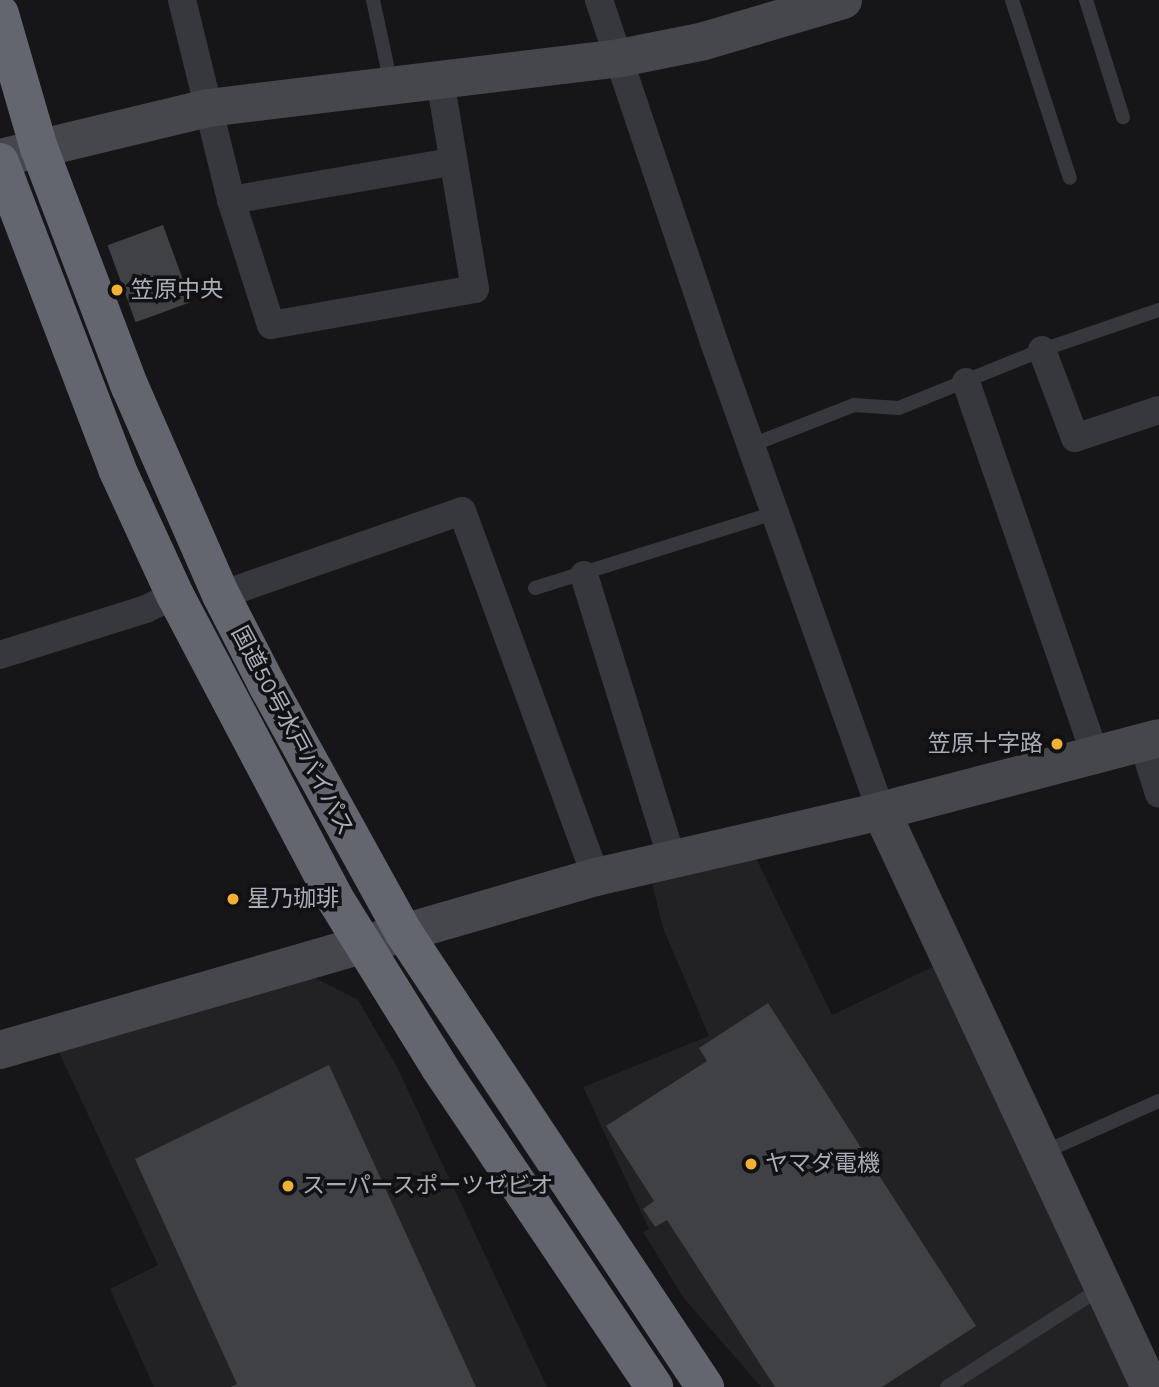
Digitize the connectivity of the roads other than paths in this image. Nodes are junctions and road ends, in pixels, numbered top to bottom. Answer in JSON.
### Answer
{"nodes":[{"id":1,"x":182,"y":0,"type":"edge"},
{"id":2,"x":373,"y":0,"type":"edge"},
{"id":3,"x":599,"y":0,"type":"edge"},
{"id":4,"x":1012,"y":0,"type":"edge"},
{"id":5,"x":1086,"y":0,"type":"edge"},
{"id":6,"x":826,"y":3,"type":"edge"},
{"id":7,"x":0,"y":14,"type":"edge"},
{"id":8,"x":621,"y":58,"type":"junction"},
{"id":9,"x":440,"y":79,"type":"junction"},
{"id":10,"x":391,"y":84,"type":"junction"},
{"id":11,"x":208,"y":108,"type":"junction"},
{"id":12,"x":1123,"y":117,"type":"dead end"},
{"id":13,"x":39,"y":148,"type":"junction"},
{"id":14,"x":0,"y":160,"type":"edge"},
{"id":15,"x":450,"y":162,"type":"junction"},
{"id":16,"x":1070,"y":177,"type":"dead end"},
{"id":17,"x":231,"y":200,"type":"junction"},
{"id":18,"x":1159,"y":310,"type":"edge"},
{"id":19,"x":1042,"y":350,"type":"junction"},
{"id":20,"x":966,"y":382,"type":"junction"},
{"id":21,"x":1159,"y":410,"type":"edge"},
{"id":22,"x":752,"y":445,"type":"junction"},
{"id":23,"x":774,"y":513,"type":"junction"},
{"id":24,"x":584,"y":575,"type":"junction"},
{"id":25,"x":535,"y":588,"type":"dead end"},
{"id":26,"x":175,"y":595,"type":"junction"},
{"id":27,"x":221,"y":595,"type":"junction"},
{"id":28,"x":0,"y":655,"type":"edge"},
{"id":29,"x":1151,"y":741,"type":"edge"},
{"id":30,"x":1095,"y":755,"type":"junction"},
{"id":31,"x":1159,"y":794,"type":"edge"},
{"id":32,"x":881,"y":811,"type":"junction"},
{"id":33,"x":672,"y":859,"type":"junction"},
{"id":34,"x":596,"y":877,"type":"junction"},
{"id":35,"x":404,"y":933,"type":"junction"},
{"id":36,"x":364,"y":944,"type":"junction"},
{"id":37,"x":0,"y":1050,"type":"edge"},
{"id":38,"x":1159,"y":1101,"type":"edge"},
{"id":39,"x":1041,"y":1153,"type":"junction"},
{"id":40,"x":1104,"y":1287,"type":"junction"},
{"id":41,"x":654,"y":1387,"type":"edge"},
{"id":42,"x":705,"y":1387,"type":"edge"},
{"id":43,"x":947,"y":1387,"type":"edge"},
{"id":44,"x":1150,"y":1387,"type":"edge"}],
"edges":[{"from":1,"to":11,"type":"street"},
{"from":2,"to":10,"type":"lane"},
{"from":3,"to":8,"type":"street"},
{"from":4,"to":16,"type":"lane"},
{"from":5,"to":12,"type":"lane"},
{"from":6,"to":8,"type":"street"},
{"from":7,"to":13,"type":"highway","name":"国道50号水戸バイパス"},
{"from":8,"to":9,"type":"street"},
{"from":8,"to":22,"type":"street"},
{"from":9,"to":10,"type":"street"},
{"from":9,"to":15,"type":"street"},
{"from":10,"to":11,"type":"street"},
{"from":11,"to":13,"type":"street"},
{"from":11,"to":17,"type":"street"},
{"from":13,"to":14,"type":"street"},
{"from":13,"to":27,"type":"highway","name":"国道50号水戸バイパス"},
{"from":14,"to":26,"type":"highway","name":"国道50号水戸バイパス"},
{"from":15,"to":17,"type":"street"},
{"from":15,"to":17,"type":"street"},
{"from":18,"to":19,"type":"lane"},
{"from":19,"to":20,"type":"lane"},
{"from":19,"to":21,"type":"street"},
{"from":20,"to":22,"type":"lane"},
{"from":20,"to":30,"type":"street"},
{"from":22,"to":23,"type":"street"},
{"from":23,"to":24,"type":"lane"},
{"from":23,"to":32,"type":"street"},
{"from":24,"to":25,"type":"lane"},
{"from":24,"to":33,"type":"street"},
{"from":26,"to":28,"type":"street"},
{"from":26,"to":36,"type":"highway","name":"国道50号水戸バイパス"},
{"from":27,"to":34,"type":"street"},
{"from":27,"to":35,"type":"highway","name":"国道50号水戸バイパス"},
{"from":29,"to":30,"type":"street"},
{"from":29,"to":31,"type":"street"},
{"from":30,"to":32,"type":"street"},
{"from":32,"to":33,"type":"street"},
{"from":32,"to":39,"type":"street"},
{"from":33,"to":34,"type":"street"},
{"from":34,"to":35,"type":"street"},
{"from":35,"to":36,"type":"street"},
{"from":35,"to":42,"type":"highway","name":"国道50号水戸バイパス"},
{"from":36,"to":37,"type":"street"},
{"from":36,"to":41,"type":"highway","name":"国道50号水戸バイパス"},
{"from":38,"to":39,"type":"lane"},
{"from":39,"to":40,"type":"street"},
{"from":40,"to":43,"type":"lane"},
{"from":40,"to":44,"type":"street"}]}
